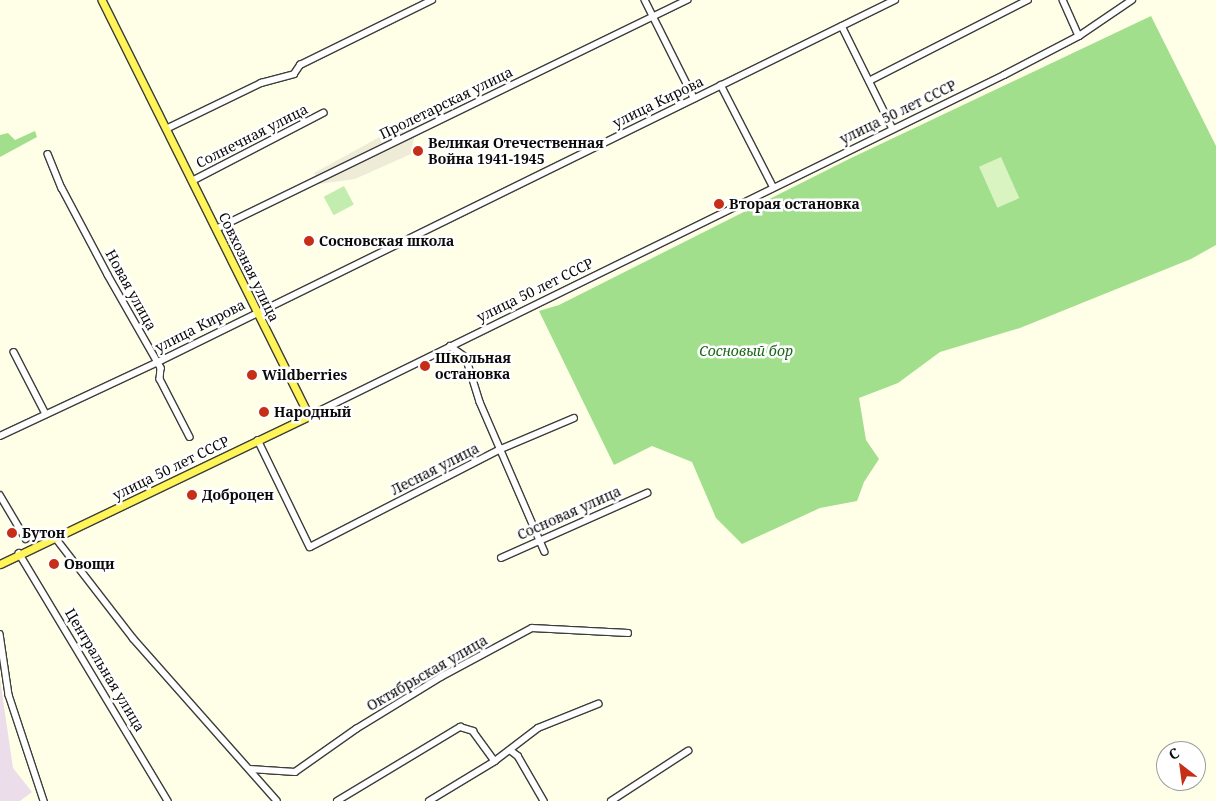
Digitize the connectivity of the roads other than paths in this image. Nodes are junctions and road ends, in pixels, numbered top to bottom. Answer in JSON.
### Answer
{"nodes":[{"id":1,"x":102,"y":0,"type":"edge"},
{"id":2,"x":432,"y":0,"type":"edge"},
{"id":3,"x":645,"y":0,"type":"edge"},
{"id":4,"x":687,"y":0,"type":"edge"},
{"id":5,"x":895,"y":0,"type":"edge"},
{"id":6,"x":1028,"y":0,"type":"edge"},
{"id":7,"x":1063,"y":0,"type":"edge"},
{"id":8,"x":1132,"y":0,"type":"edge"},
{"id":9,"x":654,"y":16,"type":"junction"},
{"id":10,"x":842,"y":26,"type":"junction"},
{"id":11,"x":1079,"y":36,"type":"junction"},
{"id":12,"x":870,"y":81,"type":"junction"},
{"id":13,"x":721,"y":85,"type":"junction"},
{"id":14,"x":694,"y":98,"type":"junction"},
{"id":15,"x":323,"y":113,"type":"dead end"},
{"id":16,"x":166,"y":129,"type":"junction"},
{"id":17,"x":893,"y":129,"type":"junction"},
{"id":18,"x":48,"y":154,"type":"dead end"},
{"id":19,"x":192,"y":181,"type":"junction"},
{"id":20,"x":773,"y":186,"type":"junction"},
{"id":21,"x":216,"y":229,"type":"junction"},
{"id":22,"x":257,"y":311,"type":"junction"},
{"id":23,"x":450,"y":346,"type":"junction"},
{"id":24,"x":14,"y":352,"type":"dead end"},
{"id":25,"x":158,"y":362,"type":"junction"},
{"id":26,"x":46,"y":414,"type":"junction"},
{"id":27,"x":309,"y":416,"type":"junction"},
{"id":28,"x":574,"y":418,"type":"dead end"},
{"id":29,"x":0,"y":436,"type":"edge"},
{"id":30,"x":190,"y":436,"type":"dead end"},
{"id":31,"x":258,"y":440,"type":"junction"},
{"id":32,"x":501,"y":449,"type":"junction"},
{"id":33,"x":647,"y":493,"type":"dead end"},
{"id":34,"x":0,"y":495,"type":"edge"},
{"id":35,"x":55,"y":537,"type":"junction"},
{"id":36,"x":540,"y":538,"type":"junction"},
{"id":37,"x":26,"y":539,"type":"dead end"},
{"id":38,"x":546,"y":552,"type":"dead end"},
{"id":39,"x":19,"y":553,"type":"junction"},
{"id":40,"x":501,"y":558,"type":"dead end"},
{"id":41,"x":0,"y":564,"type":"edge"},
{"id":42,"x":628,"y":633,"type":"dead end"},
{"id":43,"x":0,"y":634,"type":"edge"},
{"id":44,"x":598,"y":704,"type":"dead end"},
{"id":45,"x":510,"y":750,"type":"junction"},
{"id":46,"x":688,"y":751,"type":"dead end"},
{"id":47,"x":496,"y":761,"type":"junction"},
{"id":48,"x":250,"y":769,"type":"junction"},
{"id":49,"x":44,"y":801,"type":"edge"},
{"id":50,"x":168,"y":801,"type":"edge"},
{"id":51,"x":278,"y":801,"type":"edge"},
{"id":52,"x":337,"y":801,"type":"edge"},
{"id":53,"x":429,"y":801,"type":"edge"},
{"id":54,"x":544,"y":801,"type":"edge"},
{"id":55,"x":611,"y":801,"type":"edge"}],
"edges":[{"from":1,"to":16,"type":"main road","name":"Совхозная улица"},
{"from":2,"to":16,"type":"street"},
{"from":3,"to":9,"type":"street"},
{"from":4,"to":9,"type":"street","name":"Пролетарская улица"},
{"from":5,"to":10,"type":"street","name":"улица Кирова"},
{"from":6,"to":12,"type":"street"},
{"from":7,"to":11,"type":"street"},
{"from":8,"to":11,"type":"street","name":"улица 50 лет СССР"},
{"from":9,"to":14,"type":"street"},
{"from":9,"to":21,"type":"street","name":"Пролетарская улица"},
{"from":10,"to":12,"type":"street"},
{"from":10,"to":13,"type":"street","name":"улица Кирова"},
{"from":11,"to":17,"type":"street","name":"улица 50 лет СССР"},
{"from":12,"to":17,"type":"street"},
{"from":13,"to":14,"type":"street","name":"улица Кирова"},
{"from":13,"to":20,"type":"street"},
{"from":14,"to":22,"type":"street","name":"улица Кирова"},
{"from":15,"to":19,"type":"street","name":"Солнечная улица"},
{"from":16,"to":19,"type":"main road","name":"Совхозная улица"},
{"from":17,"to":20,"type":"street","name":"улица 50 лет СССР"},
{"from":18,"to":25,"type":"street","name":"Новая улица"},
{"from":19,"to":21,"type":"main road","name":"Совхозная улица"},
{"from":20,"to":23,"type":"street","name":"улица 50 лет СССР"},
{"from":21,"to":22,"type":"main road","name":"Совхозная улица"},
{"from":22,"to":25,"type":"street","name":"улица Кирова"},
{"from":22,"to":27,"type":"main road","name":"Совхозная улица"},
{"from":23,"to":27,"type":"street","name":"улица 50 лет СССР"},
{"from":23,"to":32,"type":"street"},
{"from":24,"to":26,"type":"street"},
{"from":25,"to":26,"type":"street","name":"улица Кирова"},
{"from":25,"to":30,"type":"street","name":"Новая улица"},
{"from":26,"to":29,"type":"street","name":"улица Кирова"},
{"from":27,"to":31,"type":"main road","name":"улица 50 лет СССР"},
{"from":28,"to":32,"type":"street","name":"Лесная улица"},
{"from":31,"to":32,"type":"street","name":"Лесная улица"},
{"from":31,"to":35,"type":"main road","name":"улица 50 лет СССР"},
{"from":32,"to":36,"type":"street"},
{"from":33,"to":36,"type":"street","name":"Сосновая улица"},
{"from":34,"to":37,"type":"street"},
{"from":35,"to":39,"type":"main road","name":"улица 50 лет СССР"},
{"from":35,"to":48,"type":"street"},
{"from":36,"to":38,"type":"street"},
{"from":36,"to":40,"type":"street","name":"Сосновая улица"},
{"from":39,"to":41,"type":"main road","name":"улица 50 лет СССР"},
{"from":39,"to":50,"type":"street","name":"Центральная улица"},
{"from":42,"to":48,"type":"street","name":"Октябрьская улица"},
{"from":43,"to":49,"type":"street"},
{"from":44,"to":45,"type":"street"},
{"from":45,"to":47,"type":"street"},
{"from":45,"to":54,"type":"street"},
{"from":46,"to":55,"type":"street"},
{"from":47,"to":52,"type":"street"},
{"from":47,"to":53,"type":"street"},
{"from":48,"to":51,"type":"street"}]}
